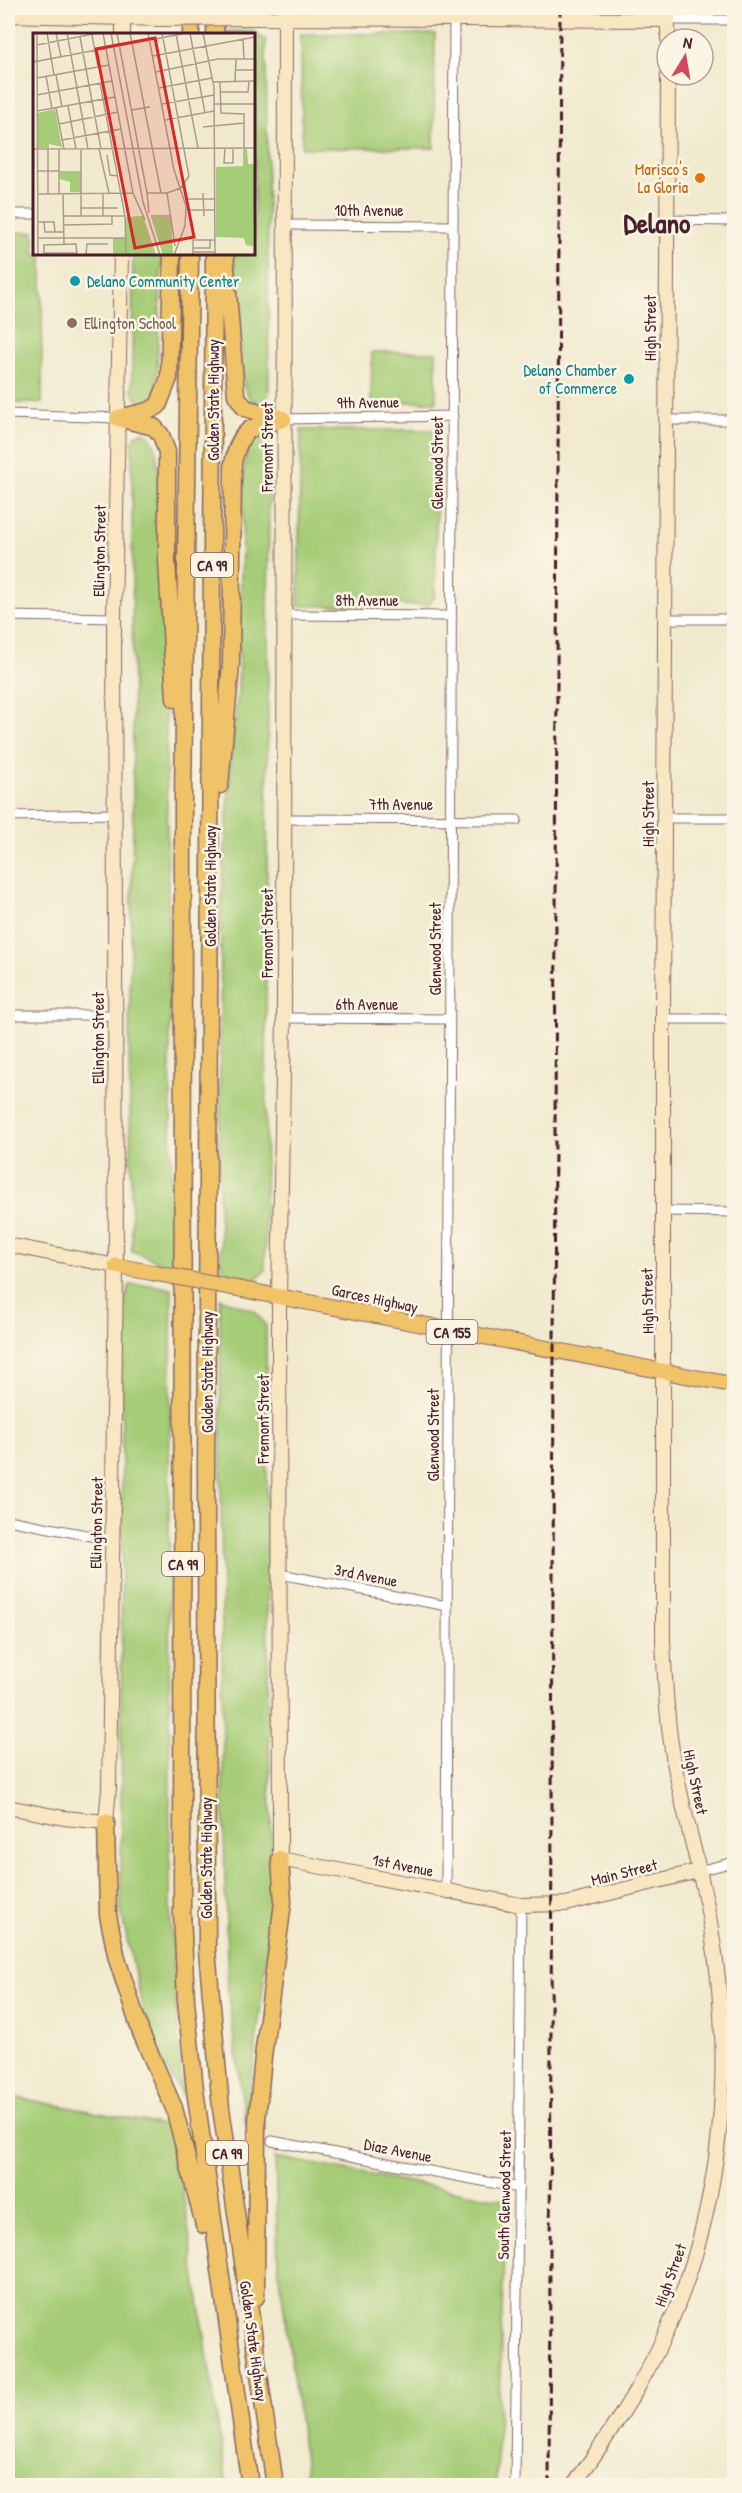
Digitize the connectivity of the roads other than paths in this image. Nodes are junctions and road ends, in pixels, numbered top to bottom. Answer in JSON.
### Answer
{"nodes":[{"id":1,"x":191,"y":8,"type":"edge"},
{"id":2,"x":216,"y":8,"type":"edge"},
{"id":3,"x":123,"y":13,"type":"edge"},
{"id":4,"x":285,"y":13,"type":"edge"},
{"id":5,"x":454,"y":14,"type":"edge"},
{"id":6,"x":668,"y":14,"type":"edge"},
{"id":7,"x":8,"y":15,"type":"edge"},
{"id":8,"x":735,"y":21,"type":"edge"},
{"id":9,"x":123,"y":33,"type":"edge"},
{"id":10,"x":191,"y":33,"type":"edge"},
{"id":11,"x":215,"y":33,"type":"edge"},
{"id":12,"x":668,"y":87,"type":"edge"},
{"id":13,"x":8,"y":214,"type":"edge"},
{"id":14,"x":33,"y":214,"type":"edge"},
{"id":15,"x":668,"y":220,"type":"junction"},
{"id":16,"x":735,"y":221,"type":"edge"},
{"id":17,"x":285,"y":225,"type":"junction"},
{"id":18,"x":453,"y":226,"type":"junction"},
{"id":19,"x":121,"y":255,"type":"edge"},
{"id":20,"x":172,"y":255,"type":"edge"},
{"id":21,"x":190,"y":255,"type":"edge"},
{"id":22,"x":214,"y":255,"type":"edge"},
{"id":23,"x":225,"y":255,"type":"edge"},
{"id":24,"x":8,"y":414,"type":"edge"},
{"id":25,"x":453,"y":416,"type":"junction"},
{"id":26,"x":118,"y":418,"type":"junction"},
{"id":27,"x":283,"y":418,"type":"junction"},
{"id":28,"x":667,"y":420,"type":"junction"},
{"id":29,"x":735,"y":420,"type":"edge"},
{"id":30,"x":283,"y":615,"type":"junction"},
{"id":31,"x":452,"y":615,"type":"junction"},
{"id":32,"x":8,"y":616,"type":"edge"},
{"id":33,"x":114,"y":618,"type":"junction"},
{"id":34,"x":666,"y":619,"type":"junction"},
{"id":35,"x":735,"y":619,"type":"edge"},
{"id":36,"x":183,"y":798,"type":"junction"},
{"id":37,"x":114,"y":814,"type":"junction"},
{"id":38,"x":8,"y":816,"type":"edge"},
{"id":39,"x":664,"y":818,"type":"junction"},
{"id":40,"x":735,"y":818,"type":"edge"},
{"id":41,"x":284,"y":819,"type":"junction"},
{"id":42,"x":451,"y":819,"type":"junction"},
{"id":43,"x":517,"y":820,"type":"dead end"},
{"id":44,"x":210,"y":876,"type":"junction"},
{"id":45,"x":8,"y":1016,"type":"edge"},
{"id":46,"x":114,"y":1016,"type":"junction"},
{"id":47,"x":284,"y":1018,"type":"junction"},
{"id":48,"x":450,"y":1019,"type":"junction"},
{"id":49,"x":663,"y":1019,"type":"junction"},
{"id":50,"x":735,"y":1019,"type":"edge"},
{"id":51,"x":663,"y":1211,"type":"junction"},
{"id":52,"x":735,"y":1212,"type":"edge"},
{"id":53,"x":8,"y":1245,"type":"edge"},
{"id":54,"x":116,"y":1266,"type":"junction"},
{"id":55,"x":279,"y":1296,"type":"junction"},
{"id":56,"x":448,"y":1331,"type":"junction"},
{"id":57,"x":664,"y":1372,"type":"junction"},
{"id":58,"x":735,"y":1386,"type":"edge"},
{"id":59,"x":8,"y":1521,"type":"edge"},
{"id":60,"x":112,"y":1540,"type":"junction"},
{"id":61,"x":280,"y":1574,"type":"junction"},
{"id":62,"x":447,"y":1606,"type":"junction"},
{"id":63,"x":8,"y":1807,"type":"edge"},
{"id":64,"x":106,"y":1822,"type":"junction"},
{"id":65,"x":280,"y":1858,"type":"junction"},
{"id":66,"x":735,"y":1862,"type":"edge"},
{"id":67,"x":698,"y":1871,"type":"junction"},
{"id":68,"x":446,"y":1890,"type":"junction"},
{"id":69,"x":521,"y":1905,"type":"junction"},
{"id":70,"x":728,"y":2015,"type":"edge"},
{"id":71,"x":272,"y":2141,"type":"dead end"},
{"id":72,"x":519,"y":2188,"type":"junction"},
{"id":73,"x":228,"y":2326,"type":"junction"},
{"id":74,"x":256,"y":2355,"type":"junction"},
{"id":75,"x":249,"y":2486,"type":"edge"},
{"id":76,"x":275,"y":2486,"type":"edge"},
{"id":77,"x":515,"y":2486,"type":"edge"},
{"id":78,"x":573,"y":2486,"type":"edge"}],
"edges":[{"from":1,"to":10,"type":"highway"},
{"from":2,"to":11,"type":"highway"},
{"from":3,"to":4,"type":"street","bridge":true},
{"from":3,"to":7,"type":"street"},
{"from":3,"to":9,"type":"street"},
{"from":4,"to":5,"type":"street"},
{"from":4,"to":17,"type":"street","name":"Fremont Street"},
{"from":5,"to":6,"type":"street"},
{"from":5,"to":18,"type":"street","name":"Glenwood Street"},
{"from":6,"to":8,"type":"street"},
{"from":12,"to":15,"type":"street","name":"High Street"},
{"from":13,"to":14,"type":"street"},
{"from":15,"to":16,"type":"street"},
{"from":15,"to":28,"type":"street","name":"High Street"},
{"from":17,"to":18,"type":"street","name":"10th Avenue"},
{"from":17,"to":27,"type":"street","name":"Fremont Street"},
{"from":18,"to":25,"type":"street","name":"Glenwood Street"},
{"from":19,"to":26,"type":"street","name":"Ellington Street"},
{"from":20,"to":26,"type":"highway"},
{"from":21,"to":36,"type":"highway","name":"Golden State Highway","number":"CA 99"},
{"from":22,"to":44,"type":"highway","name":"Golden State Highway","number":"CA 99"},
{"from":23,"to":27,"type":"highway"},
{"from":24,"to":26,"type":"street"},
{"from":25,"to":27,"type":"street","name":"9th Avenue"},
{"from":25,"to":31,"type":"street","name":"Glenwood Street"},
{"from":26,"to":33,"type":"street","name":"Ellington Street"},
{"from":26,"to":36,"type":"highway"},
{"from":27,"to":30,"type":"street","name":"Fremont Street"},
{"from":27,"to":44,"type":"highway"},
{"from":28,"to":29,"type":"street"},
{"from":28,"to":34,"type":"street","name":"High Street"},
{"from":30,"to":31,"type":"street","name":"8th Avenue"},
{"from":30,"to":41,"type":"street","name":"Fremont Street"},
{"from":31,"to":42,"type":"street","name":"Glenwood Street"},
{"from":32,"to":33,"type":"street"},
{"from":33,"to":37,"type":"street","name":"Ellington Street"},
{"from":34,"to":35,"type":"street"},
{"from":34,"to":39,"type":"street","name":"High Street"},
{"from":36,"to":73,"type":"highway","name":"Golden State Highway","number":"CA 99"},
{"from":37,"to":38,"type":"street"},
{"from":37,"to":46,"type":"street","name":"Ellington Street"},
{"from":39,"to":40,"type":"street"},
{"from":39,"to":49,"type":"street","name":"High Street"},
{"from":41,"to":42,"type":"street","name":"7th Avenue"},
{"from":41,"to":47,"type":"street","name":"Fremont Street"},
{"from":42,"to":43,"type":"street","name":"7th Avenue"},
{"from":42,"to":48,"type":"street","name":"Glenwood Street"},
{"from":44,"to":74,"type":"highway","name":"Golden State Highway","number":"CA 99"},
{"from":45,"to":46,"type":"street"},
{"from":46,"to":54,"type":"street","name":"Ellington Street"},
{"from":47,"to":48,"type":"street","name":"6th Avenue"},
{"from":47,"to":55,"type":"street","name":"Fremont Street"},
{"from":48,"to":56,"type":"street","name":"Glenwood Street"},
{"from":49,"to":50,"type":"street"},
{"from":49,"to":51,"type":"street","name":"High Street"},
{"from":51,"to":52,"type":"street"},
{"from":51,"to":57,"type":"street","name":"High Street"},
{"from":53,"to":54,"type":"street","name":"Garces Highway"},
{"from":54,"to":55,"type":"main road","name":"Garces Highway","number":"CA 155","bridge":true},
{"from":54,"to":60,"type":"street","name":"Ellington Street"},
{"from":55,"to":56,"type":"main road","name":"Garces Highway","number":"CA 155"},
{"from":55,"to":61,"type":"street","name":"Fremont Street"},
{"from":56,"to":57,"type":"main road","name":"Garces Highway","number":"CA 155"},
{"from":56,"to":62,"type":"street","name":"Glenwood Street"},
{"from":57,"to":58,"type":"main road","name":"Garces Highway","number":"CA 155"},
{"from":57,"to":67,"type":"street","name":"High Street"},
{"from":59,"to":60,"type":"street"},
{"from":60,"to":64,"type":"street","name":"Ellington Street"},
{"from":61,"to":62,"type":"street","name":"3rd Avenue"},
{"from":61,"to":65,"type":"street","name":"Fremont Street"},
{"from":62,"to":68,"type":"street","name":"Glenwood Street"},
{"from":63,"to":64,"type":"street"},
{"from":64,"to":73,"type":"highway"},
{"from":65,"to":68,"type":"street","name":"1st Avenue"},
{"from":65,"to":74,"type":"highway"},
{"from":66,"to":67,"type":"street","name":"Main Street"},
{"from":67,"to":69,"type":"street","name":"Main Street"},
{"from":67,"to":70,"type":"street","name":"High Street"},
{"from":68,"to":69,"type":"street","name":"1st Avenue"},
{"from":69,"to":72,"type":"street","name":"South Glenwood Street"},
{"from":70,"to":78,"type":"street","name":"High Street"},
{"from":71,"to":72,"type":"street","name":"Diaz Avenue"},
{"from":72,"to":77,"type":"street","name":"South Glenwood Street"},
{"from":73,"to":75,"type":"highway","name":"Golden State Highway","number":"CA 99"},
{"from":74,"to":76,"type":"highway","name":"Golden State Highway","number":"CA 99"}]}
